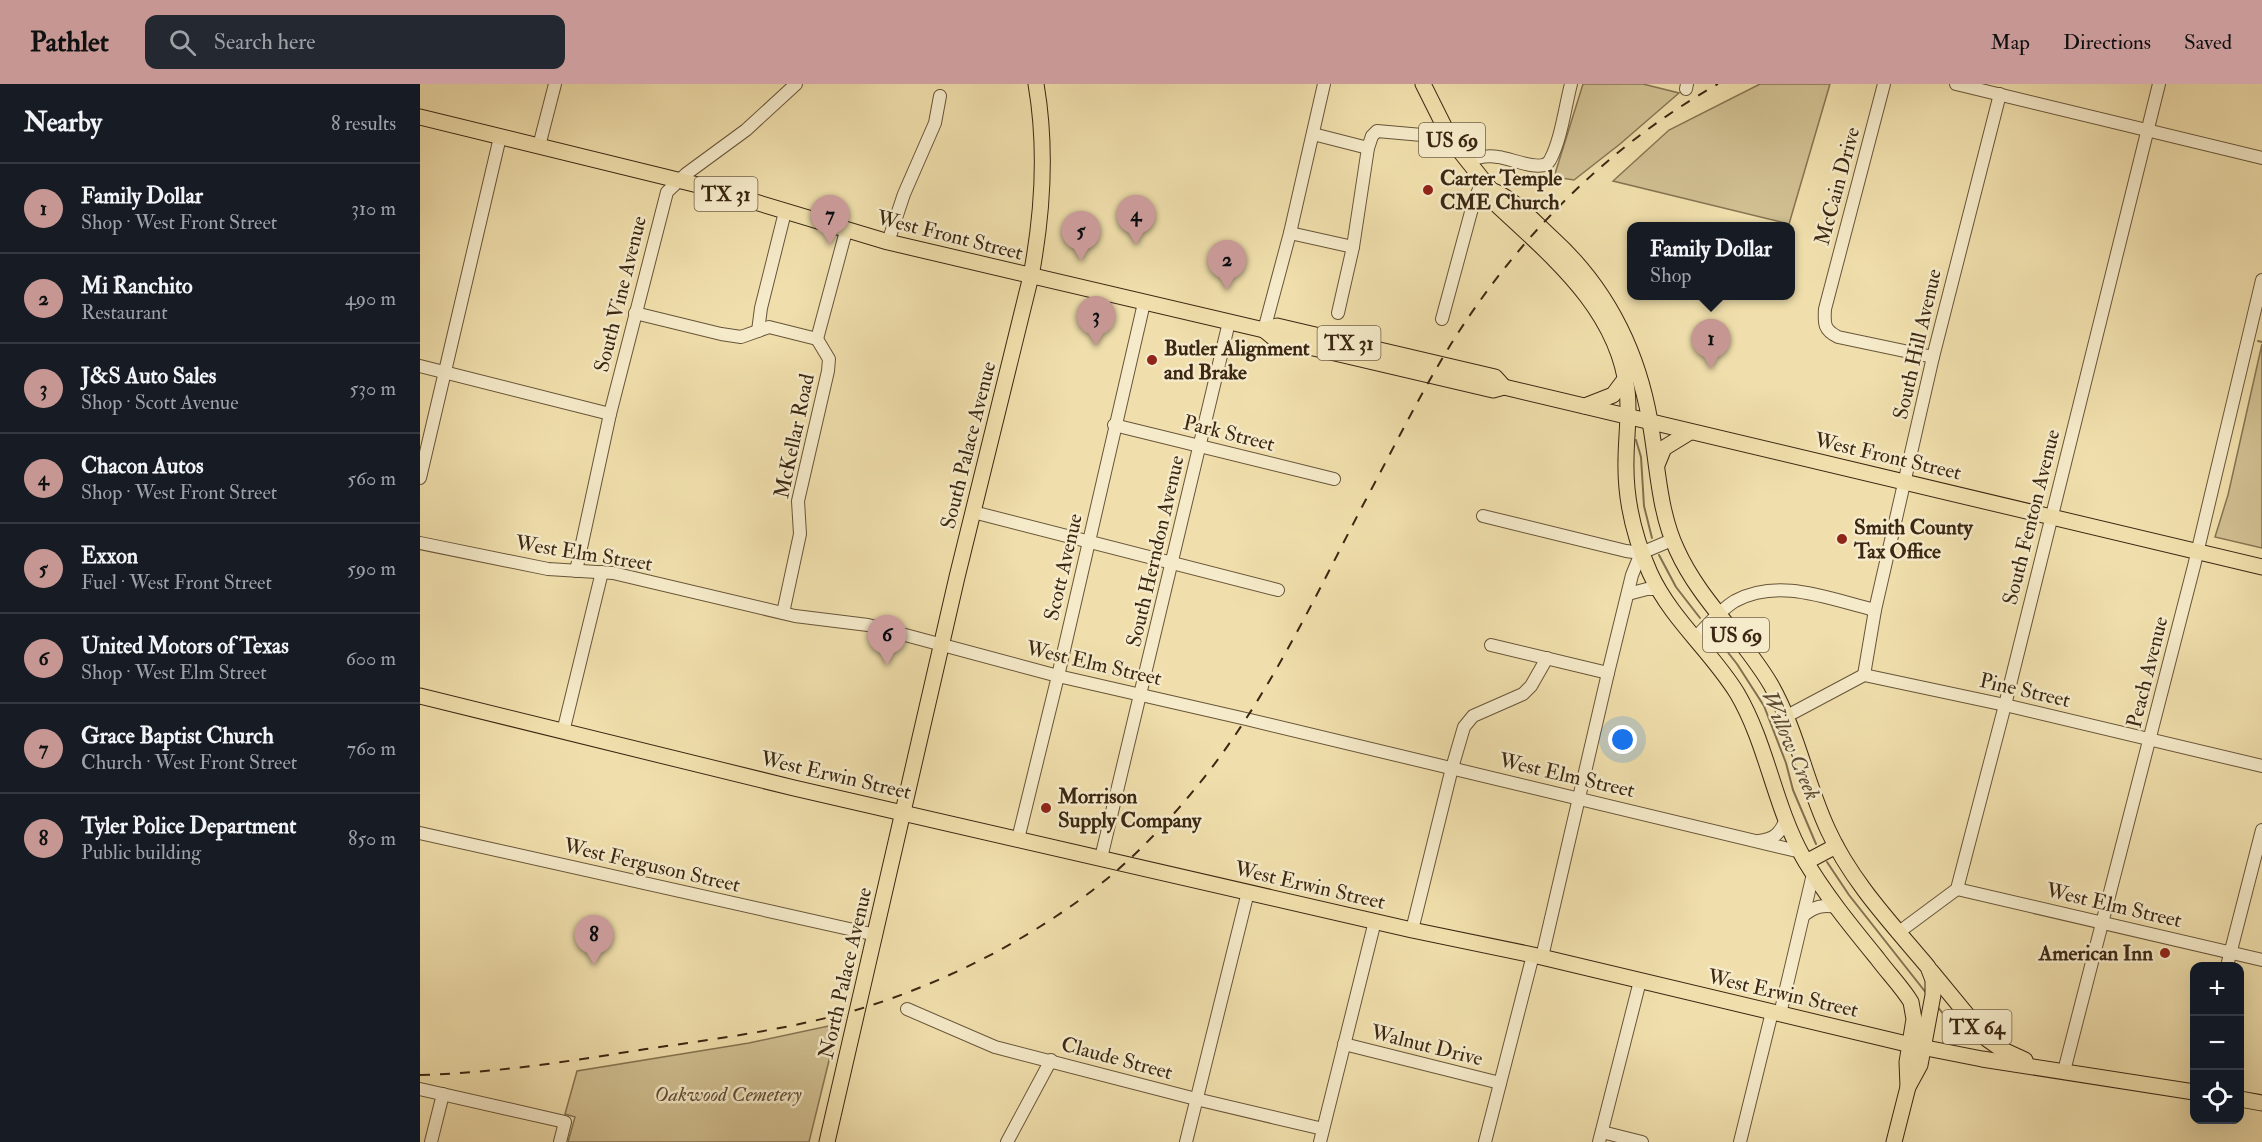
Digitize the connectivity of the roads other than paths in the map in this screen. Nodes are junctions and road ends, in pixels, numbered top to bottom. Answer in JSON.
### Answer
{"nodes":[{"id":1,"x":555,"y":84,"type":"edge"},
{"id":2,"x":796,"y":84,"type":"edge"},
{"id":3,"x":1036,"y":84,"type":"edge"},
{"id":4,"x":1324,"y":84,"type":"edge"},
{"id":5,"x":1423,"y":84,"type":"edge"},
{"id":6,"x":1571,"y":84,"type":"edge"},
{"id":7,"x":1884,"y":84,"type":"edge"},
{"id":8,"x":1956,"y":84,"type":"edge"},
{"id":9,"x":2159,"y":84,"type":"edge"},
{"id":10,"x":2000,"y":94,"type":"junction"},
{"id":11,"x":940,"y":96,"type":"dead end"},
{"id":12,"x":420,"y":117,"type":"edge"},
{"id":13,"x":1443,"y":126,"type":"junction"},
{"id":14,"x":2148,"y":130,"type":"junction"},
{"id":15,"x":1313,"y":134,"type":"junction"},
{"id":16,"x":500,"y":137,"type":"junction"},
{"id":17,"x":540,"y":146,"type":"junction"},
{"id":18,"x":1368,"y":148,"type":"junction"},
{"id":19,"x":2262,"y":158,"type":"edge"},
{"id":20,"x":1467,"y":162,"type":"junction"},
{"id":21,"x":677,"y":181,"type":"junction"},
{"id":22,"x":1487,"y":186,"type":"junction"},
{"id":23,"x":785,"y":212,"type":"junction"},
{"id":24,"x":846,"y":231,"type":"junction"},
{"id":25,"x":1290,"y":233,"type":"junction"},
{"id":26,"x":888,"y":242,"type":"junction"},
{"id":27,"x":1353,"y":247,"type":"junction"},
{"id":28,"x":1031,"y":276,"type":"junction"},
{"id":29,"x":2262,"y":280,"type":"edge"},
{"id":30,"x":1144,"y":303,"type":"junction"},
{"id":31,"x":635,"y":313,"type":"junction"},
{"id":32,"x":1338,"y":313,"type":"dead end"},
{"id":33,"x":1442,"y":319,"type":"dead end"},
{"id":34,"x":1229,"y":322,"type":"junction"},
{"id":35,"x":1264,"y":330,"type":"junction"},
{"id":36,"x":758,"y":331,"type":"junction"},
{"id":37,"x":817,"y":339,"type":"junction"},
{"id":38,"x":1933,"y":357,"type":"junction"},
{"id":39,"x":420,"y":366,"type":"edge"},
{"id":40,"x":444,"y":372,"type":"junction"},
{"id":41,"x":1625,"y":379,"type":"junction"},
{"id":42,"x":1585,"y":406,"type":"junction"},
{"id":43,"x":610,"y":414,"type":"junction"},
{"id":44,"x":1628,"y":417,"type":"junction"},
{"id":45,"x":1651,"y":423,"type":"junction"},
{"id":46,"x":1114,"y":425,"type":"junction"},
{"id":47,"x":1690,"y":432,"type":"junction"},
{"id":48,"x":1200,"y":447,"type":"junction"},
{"id":49,"x":1657,"y":465,"type":"junction"},
{"id":50,"x":420,"y":478,"type":"edge"},
{"id":51,"x":1335,"y":479,"type":"dead end"},
{"id":52,"x":1905,"y":482,"type":"junction"},
{"id":53,"x":973,"y":512,"type":"junction"},
{"id":54,"x":1483,"y":516,"type":"dead end"},
{"id":55,"x":2052,"y":516,"type":"junction"},
{"id":56,"x":1672,"y":540,"type":"junction"},
{"id":57,"x":1089,"y":541,"type":"junction"},
{"id":58,"x":420,"y":543,"type":"edge"},
{"id":59,"x":2198,"y":552,"type":"junction"},
{"id":60,"x":1641,"y":553,"type":"junction"},
{"id":61,"x":1173,"y":562,"type":"junction"},
{"id":62,"x":2262,"y":567,"type":"edge"},
{"id":63,"x":576,"y":571,"type":"junction"},
{"id":64,"x":602,"y":572,"type":"junction"},
{"id":65,"x":1658,"y":589,"type":"junction"},
{"id":66,"x":1278,"y":590,"type":"dead end"},
{"id":67,"x":1628,"y":594,"type":"junction"},
{"id":68,"x":1875,"y":610,"type":"junction"},
{"id":69,"x":783,"y":613,"type":"junction"},
{"id":70,"x":1719,"y":614,"type":"junction"},
{"id":71,"x":1694,"y":639,"type":"junction"},
{"id":72,"x":942,"y":644,"type":"junction"},
{"id":73,"x":1491,"y":645,"type":"dead end"},
{"id":74,"x":1547,"y":658,"type":"junction"},
{"id":75,"x":1608,"y":673,"type":"junction"},
{"id":76,"x":1864,"y":675,"type":"junction"},
{"id":77,"x":1058,"y":676,"type":"junction"},
{"id":78,"x":1141,"y":694,"type":"junction"},
{"id":79,"x":420,"y":696,"type":"edge"},
{"id":80,"x":2005,"y":705,"type":"junction"},
{"id":81,"x":1787,"y":716,"type":"junction"},
{"id":82,"x":563,"y":732,"type":"junction"},
{"id":83,"x":2150,"y":740,"type":"junction"},
{"id":84,"x":2262,"y":766,"type":"edge"},
{"id":85,"x":1452,"y":768,"type":"junction"},
{"id":86,"x":1579,"y":798,"type":"junction"},
{"id":87,"x":903,"y":813,"type":"junction"},
{"id":88,"x":1786,"y":819,"type":"junction"},
{"id":89,"x":2262,"y":830,"type":"edge"},
{"id":90,"x":420,"y":833,"type":"edge"},
{"id":91,"x":1018,"y":839,"type":"junction"},
{"id":92,"x":1757,"y":841,"type":"junction"},
{"id":93,"x":1836,"y":846,"type":"junction"},
{"id":94,"x":1101,"y":858,"type":"junction"},
{"id":95,"x":1807,"y":863,"type":"junction"},
{"id":96,"x":1957,"y":889,"type":"junction"},
{"id":97,"x":1248,"y":892,"type":"junction"},
{"id":98,"x":1836,"y":907,"type":"junction"},
{"id":99,"x":1804,"y":915,"type":"junction"},
{"id":100,"x":1375,"y":921,"type":"junction"},
{"id":101,"x":2102,"y":922,"type":"junction"},
{"id":102,"x":1412,"y":930,"type":"junction"},
{"id":103,"x":1899,"y":932,"type":"junction"},
{"id":104,"x":876,"y":935,"type":"junction"},
{"id":105,"x":2231,"y":953,"type":"junction"},
{"id":106,"x":1537,"y":956,"type":"junction"},
{"id":107,"x":2262,"y":960,"type":"edge"},
{"id":108,"x":2228,"y":962,"type":"edge"},
{"id":109,"x":1928,"y":967,"type":"junction"},
{"id":110,"x":1640,"y":981,"type":"junction"},
{"id":111,"x":907,"y":1009,"type":"dead end"},
{"id":112,"x":1776,"y":1013,"type":"junction"},
{"id":113,"x":1913,"y":1013,"type":"junction"},
{"id":114,"x":1872,"y":1036,"type":"junction"},
{"id":115,"x":1344,"y":1044,"type":"junction"},
{"id":116,"x":1917,"y":1046,"type":"junction"},
{"id":117,"x":1051,"y":1060,"type":"junction"},
{"id":118,"x":2042,"y":1068,"type":"junction"},
{"id":119,"x":2064,"y":1071,"type":"junction"},
{"id":120,"x":1500,"y":1083,"type":"junction"},
{"id":121,"x":420,"y":1089,"type":"edge"},
{"id":122,"x":2190,"y":1090,"type":"edge"},
{"id":123,"x":443,"y":1094,"type":"junction"},
{"id":124,"x":1196,"y":1100,"type":"junction"},
{"id":125,"x":2244,"y":1100,"type":"edge"},
{"id":126,"x":2262,"y":1103,"type":"edge"},
{"id":127,"x":1322,"y":1136,"type":"edge"},
{"id":128,"x":1601,"y":1137,"type":"edge"},
{"id":129,"x":431,"y":1142,"type":"edge"},
{"id":130,"x":560,"y":1142,"type":"edge"},
{"id":131,"x":827,"y":1142,"type":"edge"},
{"id":132,"x":1007,"y":1142,"type":"edge"},
{"id":133,"x":1186,"y":1142,"type":"edge"},
{"id":134,"x":1485,"y":1142,"type":"edge"},
{"id":135,"x":1642,"y":1142,"type":"edge"},
{"id":136,"x":1740,"y":1142,"type":"edge"},
{"id":137,"x":1894,"y":1142,"type":"edge"}],
"edges":[{"from":1,"to":17,"type":"street"},
{"from":2,"to":21,"type":"street","name":"South Vine Avenue"},
{"from":3,"to":28,"type":"main road","name":"South Palace Avenue"},
{"from":4,"to":15,"type":"street"},
{"from":5,"to":13,"type":"main road","number":"US 69"},
{"from":6,"to":20,"type":"street"},
{"from":7,"to":38,"type":"street","name":"McCain Drive"},
{"from":8,"to":10,"type":"street"},
{"from":9,"to":14,"type":"street","name":"South Fenton Avenue"},
{"from":10,"to":14,"type":"street"},
{"from":10,"to":38,"type":"street","name":"South Hill Avenue"},
{"from":11,"to":26,"type":"street"},
{"from":12,"to":16,"type":"main road","name":"West Front Street","number":"TX 31"},
{"from":13,"to":18,"type":"street"},
{"from":13,"to":20,"type":"main road","number":"US 69"},
{"from":14,"to":19,"type":"street"},
{"from":14,"to":55,"type":"street","name":"South Fenton Avenue"},
{"from":15,"to":18,"type":"street"},
{"from":15,"to":25,"type":"street"},
{"from":16,"to":17,"type":"main road","name":"West Front Street","number":"TX 31"},
{"from":16,"to":40,"type":"street"},
{"from":17,"to":21,"type":"main road","name":"West Front Street","number":"TX 31"},
{"from":18,"to":27,"type":"street"},
{"from":20,"to":22,"type":"main road","number":"US 69"},
{"from":21,"to":23,"type":"main road","name":"West Front Street","number":"TX 31"},
{"from":21,"to":31,"type":"street","name":"South Vine Avenue"},
{"from":22,"to":33,"type":"street"},
{"from":22,"to":41,"type":"main road","number":"US 69"},
{"from":22,"to":45,"type":"main road","number":"US 69"},
{"from":23,"to":24,"type":"main road","name":"West Front Street","number":"TX 31"},
{"from":23,"to":36,"type":"street"},
{"from":24,"to":26,"type":"main road","name":"West Front Street","number":"TX 31"},
{"from":24,"to":37,"type":"street"},
{"from":25,"to":27,"type":"street"},
{"from":25,"to":35,"type":"street"},
{"from":26,"to":28,"type":"main road","name":"West Front Street","number":"TX 31"},
{"from":27,"to":32,"type":"street"},
{"from":28,"to":30,"type":"main road","name":"West Front Street","number":"TX 31"},
{"from":28,"to":53,"type":"main road","name":"South Palace Avenue"},
{"from":29,"to":59,"type":"street","name":"Peach Avenue"},
{"from":30,"to":34,"type":"main road","name":"West Front Street","number":"TX 31"},
{"from":30,"to":46,"type":"street","name":"Scott Avenue"},
{"from":31,"to":36,"type":"street"},
{"from":31,"to":43,"type":"street","name":"South Vine Avenue"},
{"from":34,"to":35,"type":"main road","name":"West Front Street","number":"TX 31"},
{"from":34,"to":48,"type":"street","name":"South Herndon Avenue"},
{"from":35,"to":42,"type":"main road","name":"West Front Street","number":"TX 31"},
{"from":36,"to":37,"type":"street"},
{"from":37,"to":69,"type":"street","name":"McKellar Road"},
{"from":38,"to":52,"type":"street","name":"South Hill Avenue"},
{"from":39,"to":40,"type":"street"},
{"from":40,"to":43,"type":"street"},
{"from":40,"to":50,"type":"street"},
{"from":41,"to":42,"type":"main road"},
{"from":41,"to":44,"type":"main road","number":"US 69"},
{"from":42,"to":44,"type":"main road","name":"West Front Street","number":"TX 31"},
{"from":43,"to":63,"type":"street","name":"South Vine Avenue"},
{"from":44,"to":45,"type":"main road","name":"West Front Street","number":"TX 31"},
{"from":44,"to":60,"type":"main road","number":"US 69"},
{"from":45,"to":47,"type":"main road","name":"West Front Street","number":"TX 31"},
{"from":45,"to":49,"type":"main road","number":"US 69"},
{"from":46,"to":48,"type":"street","name":"Park Street"},
{"from":46,"to":57,"type":"street","name":"Scott Avenue"},
{"from":47,"to":49,"type":"main road"},
{"from":47,"to":52,"type":"main road","name":"West Front Street","number":"TX 31"},
{"from":48,"to":51,"type":"street","name":"Park Street"},
{"from":48,"to":61,"type":"street","name":"South Herndon Avenue"},
{"from":49,"to":56,"type":"main road","number":"US 69"},
{"from":52,"to":55,"type":"main road","name":"West Front Street","number":"TX 31"},
{"from":52,"to":68,"type":"street","name":"South Hill Avenue"},
{"from":53,"to":57,"type":"street"},
{"from":53,"to":72,"type":"main road","name":"South Palace Avenue"},
{"from":54,"to":60,"type":"street"},
{"from":55,"to":59,"type":"main road","name":"West Front Street","number":"TX 31"},
{"from":55,"to":80,"type":"street","name":"South Fenton Avenue"},
{"from":56,"to":60,"type":"street"},
{"from":56,"to":70,"type":"main road","number":"US 69"},
{"from":57,"to":61,"type":"street"},
{"from":57,"to":77,"type":"street","name":"Scott Avenue"},
{"from":58,"to":63,"type":"street","name":"West Elm Street"},
{"from":59,"to":62,"type":"main road","name":"West Front Street","number":"TX 31"},
{"from":59,"to":83,"type":"street","name":"Peach Avenue"},
{"from":60,"to":65,"type":"main road","number":"US 69"},
{"from":60,"to":67,"type":"street"},
{"from":61,"to":66,"type":"street"},
{"from":61,"to":78,"type":"street","name":"South Herndon Avenue"},
{"from":63,"to":64,"type":"street","name":"West Elm Street"},
{"from":64,"to":69,"type":"street","name":"West Elm Street"},
{"from":64,"to":82,"type":"street"},
{"from":65,"to":67,"type":"street"},
{"from":65,"to":71,"type":"main road","number":"US 69"},
{"from":67,"to":75,"type":"street"},
{"from":68,"to":70,"type":"street"},
{"from":68,"to":76,"type":"street","name":"South Hill Avenue"},
{"from":69,"to":72,"type":"street","name":"West Elm Street"},
{"from":70,"to":71,"type":"street"},
{"from":70,"to":81,"type":"main road","number":"US 69"},
{"from":71,"to":88,"type":"main road","number":"US 69"},
{"from":72,"to":77,"type":"street","name":"West Elm Street"},
{"from":72,"to":87,"type":"main road","name":"South Palace Avenue"},
{"from":73,"to":74,"type":"street"},
{"from":74,"to":75,"type":"street"},
{"from":74,"to":85,"type":"street"},
{"from":75,"to":86,"type":"street"},
{"from":76,"to":80,"type":"street","name":"Pine Street"},
{"from":76,"to":81,"type":"street"},
{"from":77,"to":78,"type":"street","name":"West Elm Street"},
{"from":77,"to":91,"type":"street","name":"Scott Avenue"},
{"from":78,"to":85,"type":"street","name":"West Elm Street"},
{"from":78,"to":94,"type":"street","name":"South Herndon Avenue"},
{"from":79,"to":82,"type":"main road","name":"West Erwin Street"},
{"from":80,"to":83,"type":"street","name":"Pine Street"},
{"from":80,"to":96,"type":"street","name":"South Fenton Avenue"},
{"from":81,"to":93,"type":"main road","number":"US 69"},
{"from":82,"to":87,"type":"main road","name":"West Erwin Street"},
{"from":83,"to":84,"type":"street","name":"Pine Street"},
{"from":83,"to":101,"type":"street","name":"Peach Avenue"},
{"from":85,"to":86,"type":"street","name":"West Elm Street"},
{"from":85,"to":102,"type":"street"},
{"from":86,"to":92,"type":"street","name":"West Elm Street"},
{"from":86,"to":106,"type":"street"},
{"from":87,"to":91,"type":"main road","name":"West Erwin Street"},
{"from":87,"to":104,"type":"main road","name":"North Palace Avenue"},
{"from":88,"to":92,"type":"street"},
{"from":88,"to":95,"type":"main road","number":"US 69"},
{"from":89,"to":105,"type":"street"},
{"from":90,"to":104,"type":"street","name":"West Ferguson Street"},
{"from":91,"to":94,"type":"main road","name":"West Erwin Street"},
{"from":92,"to":95,"type":"street","name":"West Elm Street"},
{"from":93,"to":95,"type":"main road"},
{"from":93,"to":103,"type":"main road","number":"US 69"},
{"from":94,"to":97,"type":"main road","name":"West Erwin Street"},
{"from":95,"to":98,"type":"main road","number":"US 69"},
{"from":95,"to":99,"type":"street"},
{"from":96,"to":101,"type":"street","name":"West Elm Street"},
{"from":96,"to":103,"type":"street"},
{"from":97,"to":100,"type":"main road","name":"West Erwin Street"},
{"from":97,"to":124,"type":"street"},
{"from":98,"to":99,"type":"street"},
{"from":98,"to":113,"type":"main road","number":"US 69"},
{"from":99,"to":112,"type":"street"},
{"from":100,"to":102,"type":"main road","name":"West Erwin Street"},
{"from":100,"to":115,"type":"street"},
{"from":101,"to":105,"type":"street","name":"West Elm Street"},
{"from":101,"to":119,"type":"street","name":"Peach Avenue"},
{"from":102,"to":106,"type":"main road","name":"West Erwin Street"},
{"from":103,"to":109,"type":"main road","number":"US 69"},
{"from":104,"to":131,"type":"main road","name":"North Palace Avenue"},
{"from":105,"to":107,"type":"street","name":"West Elm Street"},
{"from":105,"to":108,"type":"street"},
{"from":106,"to":110,"type":"main road","name":"West Erwin Street"},
{"from":106,"to":120,"type":"street"},
{"from":109,"to":116,"type":"main road","number":"US 69"},
{"from":109,"to":118,"type":"main road","number":"TX 64"},
{"from":110,"to":112,"type":"main road","name":"West Erwin Street"},
{"from":110,"to":128,"type":"street"},
{"from":111,"to":117,"type":"street","name":"Claude Street"},
{"from":112,"to":114,"type":"main road","name":"West Erwin Street"},
{"from":112,"to":136,"type":"street"},
{"from":113,"to":114,"type":"main road"},
{"from":113,"to":116,"type":"main road","number":"US 69"},
{"from":114,"to":116,"type":"main road","name":"West Erwin Street"},
{"from":115,"to":120,"type":"street","name":"Walnut Drive"},
{"from":115,"to":127,"type":"street"},
{"from":116,"to":118,"type":"main road","name":"West Erwin Street","number":"TX 64"},
{"from":116,"to":137,"type":"main road","number":"US 69"},
{"from":117,"to":124,"type":"street","name":"Claude Street"},
{"from":117,"to":132,"type":"street"},
{"from":118,"to":119,"type":"main road","name":"West Erwin Street","number":"TX 64"},
{"from":119,"to":122,"type":"main road","name":"West Erwin Street","number":"TX 64"},
{"from":120,"to":134,"type":"street"},
{"from":121,"to":123,"type":"street"},
{"from":123,"to":129,"type":"street"},
{"from":123,"to":130,"type":"street"},
{"from":124,"to":127,"type":"street","name":"Claude Street"},
{"from":124,"to":133,"type":"street"},
{"from":125,"to":126,"type":"main road"},
{"from":128,"to":135,"type":"street"}]}
